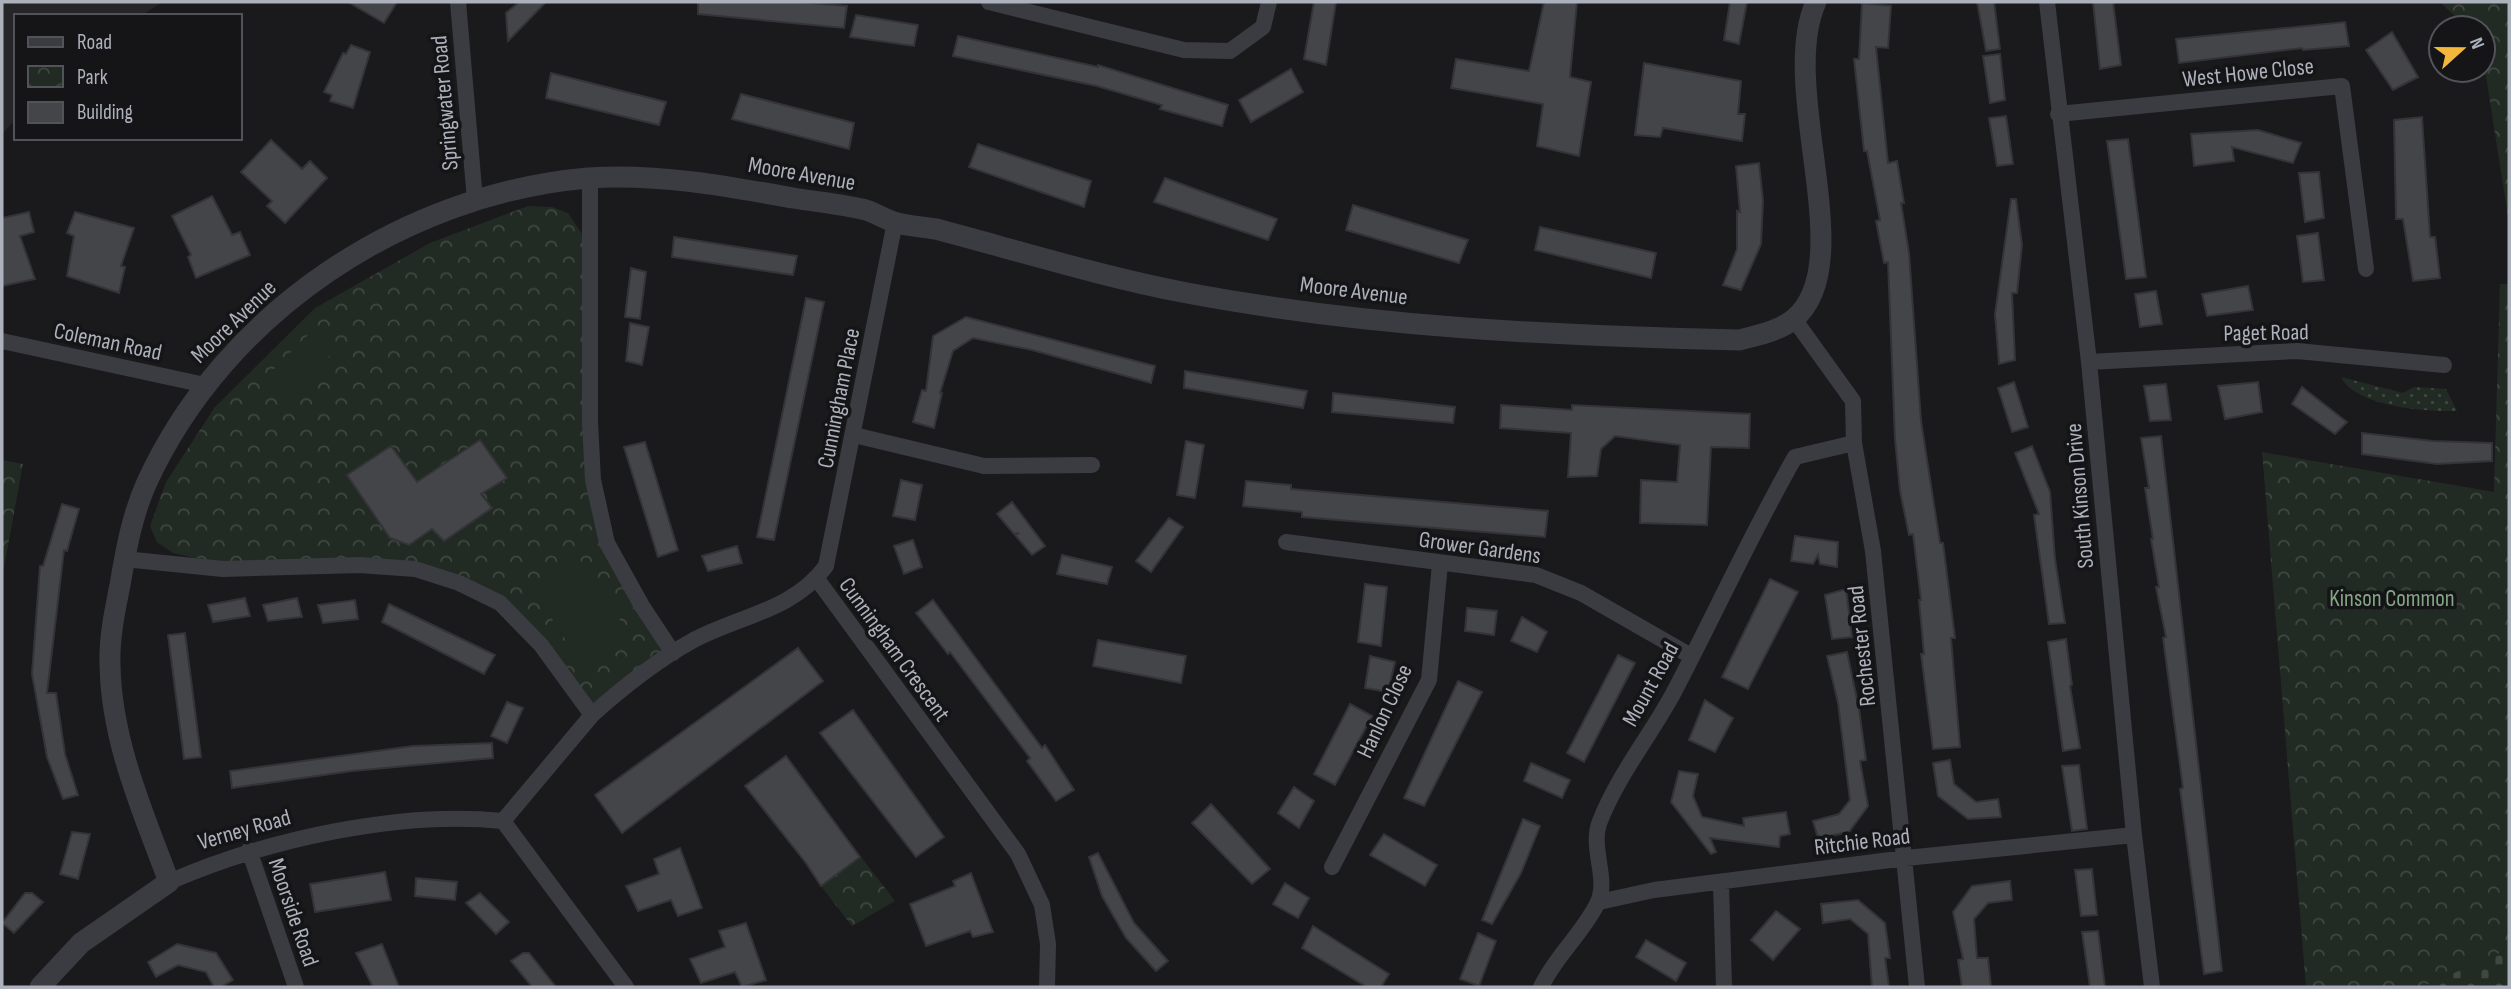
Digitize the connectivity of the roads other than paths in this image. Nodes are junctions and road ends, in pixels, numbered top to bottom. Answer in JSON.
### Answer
{"nodes":[{"id":1,"x":458,"y":2,"type":"edge"},
{"id":2,"x":989,"y":2,"type":"edge"},
{"id":3,"x":1269,"y":2,"type":"edge"},
{"id":4,"x":1816,"y":2,"type":"edge"},
{"id":5,"x":2047,"y":2,"type":"edge"},
{"id":6,"x":2059,"y":114,"type":"junction"},
{"id":7,"x":590,"y":178,"type":"junction"},
{"id":8,"x":475,"y":200,"type":"junction"},
{"id":9,"x":894,"y":222,"type":"junction"},
{"id":10,"x":2366,"y":269,"type":"dead end"},
{"id":11,"x":1794,"y":319,"type":"junction"},
{"id":12,"x":2,"y":341,"type":"edge"},
{"id":13,"x":2089,"y":362,"type":"junction"},
{"id":14,"x":2444,"y":365,"type":"dead end"},
{"id":15,"x":205,"y":385,"type":"junction"},
{"id":16,"x":854,"y":435,"type":"junction"},
{"id":17,"x":1854,"y":443,"type":"junction"},
{"id":18,"x":1092,"y":464,"type":"dead end"},
{"id":19,"x":1286,"y":542,"type":"dead end"},
{"id":20,"x":124,"y":559,"type":"junction"},
{"id":21,"x":1440,"y":564,"type":"junction"},
{"id":22,"x":817,"y":579,"type":"junction"},
{"id":23,"x":673,"y":653,"type":"junction"},
{"id":24,"x":1691,"y":656,"type":"junction"},
{"id":25,"x":592,"y":715,"type":"junction"},
{"id":26,"x":503,"y":821,"type":"junction"},
{"id":27,"x":2134,"y":835,"type":"junction"},
{"id":28,"x":249,"y":850,"type":"junction"},
{"id":29,"x":1906,"y":858,"type":"junction"},
{"id":30,"x":1332,"y":867,"type":"dead end"},
{"id":31,"x":169,"y":882,"type":"junction"},
{"id":32,"x":1721,"y":883,"type":"junction"},
{"id":33,"x":1599,"y":902,"type":"junction"},
{"id":34,"x":40,"y":987,"type":"edge"},
{"id":35,"x":296,"y":987,"type":"edge"},
{"id":36,"x":626,"y":987,"type":"edge"},
{"id":37,"x":1047,"y":987,"type":"edge"},
{"id":38,"x":1541,"y":987,"type":"edge"},
{"id":39,"x":1724,"y":987,"type":"edge"},
{"id":40,"x":1917,"y":987,"type":"edge"},
{"id":41,"x":2152,"y":987,"type":"edge"}],
"edges":[{"from":1,"to":8,"type":"street","name":"Springwater Road"},
{"from":2,"to":3,"type":"street"},
{"from":4,"to":11,"type":"street"},
{"from":5,"to":6,"type":"street","name":"South Kinson Drive"},
{"from":6,"to":10,"type":"street","name":"West Howe Close"},
{"from":6,"to":13,"type":"street","name":"South Kinson Drive"},
{"from":7,"to":8,"type":"street","name":"Moore Avenue"},
{"from":7,"to":9,"type":"street","name":"Moore Avenue"},
{"from":7,"to":23,"type":"street"},
{"from":8,"to":15,"type":"street","name":"Moore Avenue"},
{"from":9,"to":11,"type":"street","name":"Moore Avenue"},
{"from":9,"to":16,"type":"street","name":"Cunningham Place"},
{"from":11,"to":17,"type":"street","name":"Rochester Road"},
{"from":12,"to":15,"type":"street","name":"Coleman Road"},
{"from":13,"to":14,"type":"street","name":"Paget Road"},
{"from":13,"to":27,"type":"street","name":"South Kinson Drive"},
{"from":15,"to":20,"type":"street","name":"Moore Avenue"},
{"from":16,"to":18,"type":"street"},
{"from":16,"to":22,"type":"street","name":"Cunningham Place"},
{"from":17,"to":24,"type":"street","name":"Mount Road"},
{"from":17,"to":29,"type":"street","name":"Rochester Road"},
{"from":19,"to":21,"type":"street","name":"Grower Gardens"},
{"from":20,"to":25,"type":"street"},
{"from":20,"to":31,"type":"street","name":"Moore Avenue"},
{"from":21,"to":24,"type":"street","name":"Grower Gardens"},
{"from":21,"to":30,"type":"street","name":"Hanlon Close"},
{"from":22,"to":23,"type":"street","name":"Cunningham Crescent"},
{"from":22,"to":37,"type":"street","name":"Cunningham Crescent"},
{"from":23,"to":25,"type":"street","name":"Cunningham Crescent"},
{"from":24,"to":33,"type":"street","name":"Mount Road"},
{"from":25,"to":26,"type":"street","name":"Cunningham Crescent"},
{"from":26,"to":28,"type":"street","name":"Verney Road"},
{"from":26,"to":36,"type":"street"},
{"from":27,"to":29,"type":"street","name":"Ritchie Road"},
{"from":27,"to":41,"type":"street","name":"South Kinson Drive"},
{"from":28,"to":31,"type":"street","name":"Verney Road"},
{"from":28,"to":35,"type":"street","name":"Moorside Road"},
{"from":29,"to":32,"type":"street","name":"Ritchie Road"},
{"from":29,"to":40,"type":"street","name":"Rochester Road"},
{"from":31,"to":34,"type":"street","name":"Verney Road"},
{"from":32,"to":33,"type":"street","name":"Ritchie Road"},
{"from":32,"to":39,"type":"street"},
{"from":33,"to":38,"type":"street"}]}
